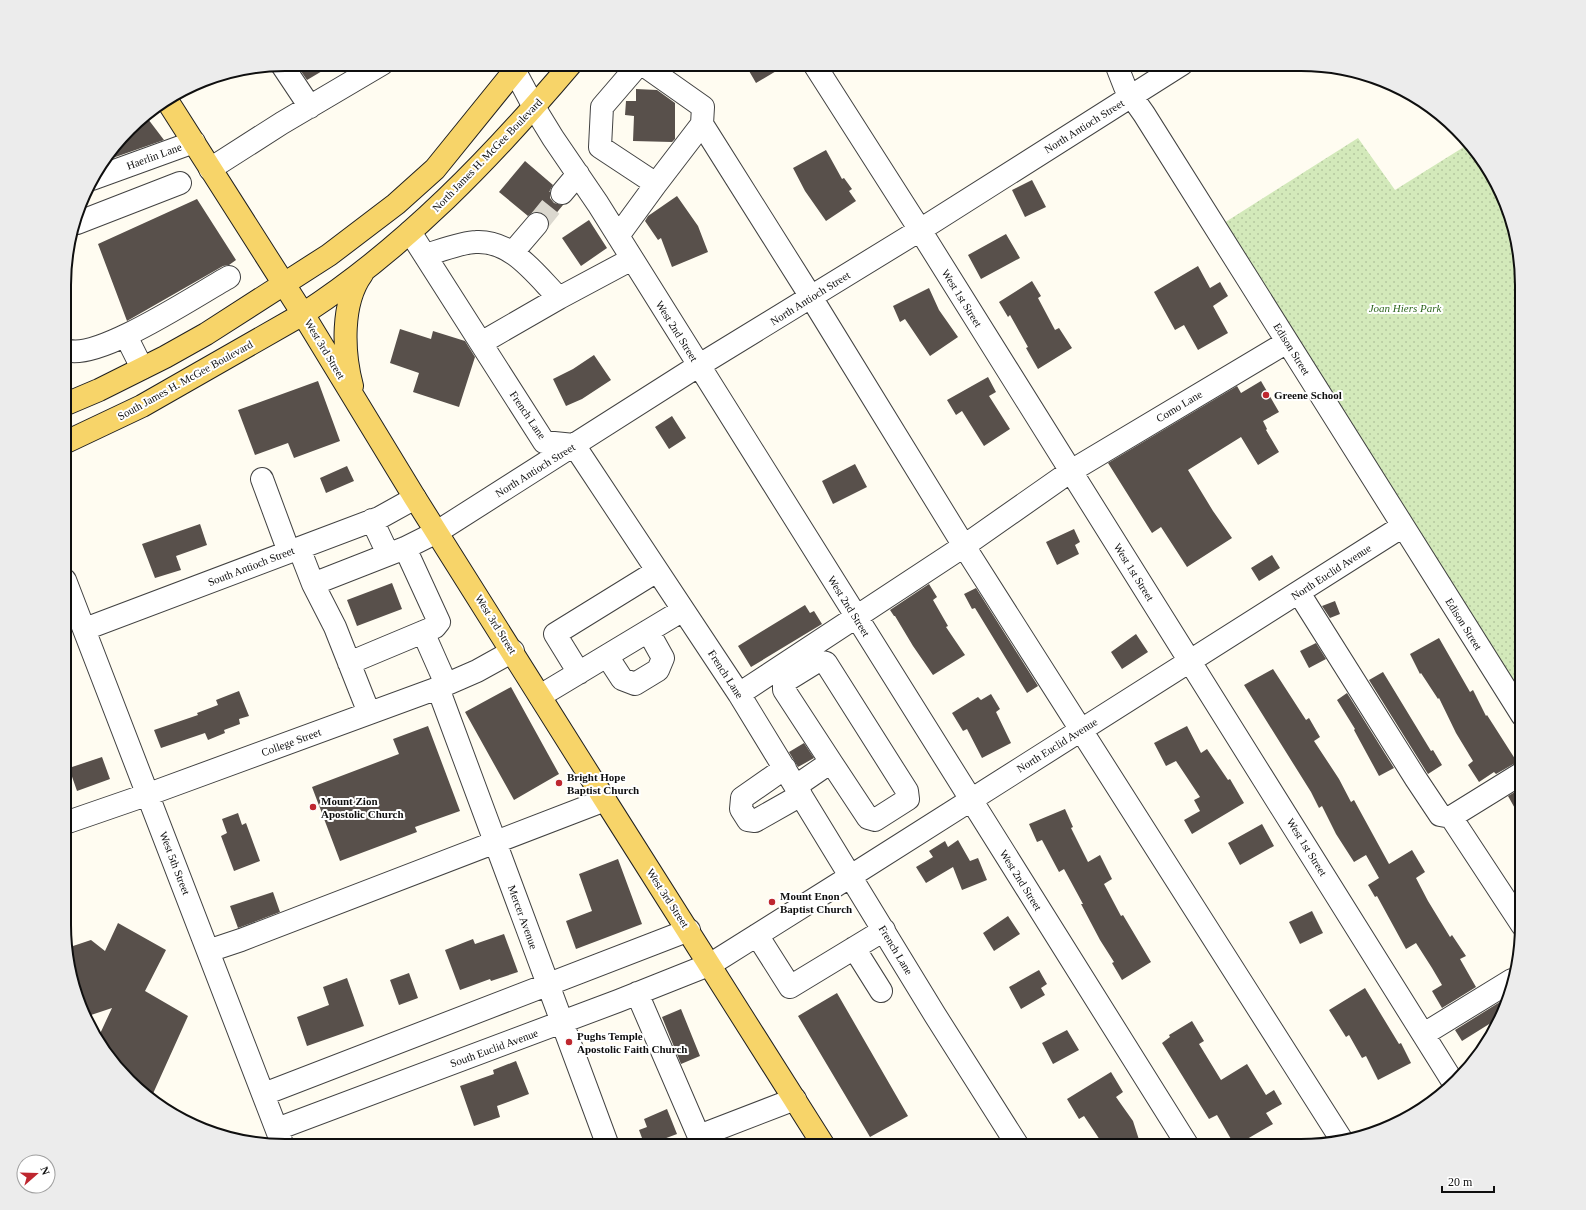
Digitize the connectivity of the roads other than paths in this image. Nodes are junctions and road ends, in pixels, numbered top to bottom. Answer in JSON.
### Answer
{"nodes":[{"id":1,"x":287,"y":71,"type":"edge"},
{"id":2,"x":370,"y":71,"type":"edge"},
{"id":3,"x":511,"y":71,"type":"edge"},
{"id":4,"x":517,"y":71,"type":"edge"},
{"id":5,"x":565,"y":71,"type":"edge"},
{"id":6,"x":633,"y":71,"type":"edge"},
{"id":7,"x":652,"y":71,"type":"edge"},
{"id":8,"x":818,"y":71,"type":"edge"},
{"id":9,"x":1119,"y":71,"type":"edge"},
{"id":10,"x":1171,"y":71,"type":"edge"},
{"id":11,"x":1131,"y":97,"type":"junction"},
{"id":12,"x":170,"y":105,"type":"edge"},
{"id":13,"x":310,"y":107,"type":"junction"},
{"id":14,"x":534,"y":108,"type":"junction"},
{"id":15,"x":702,"y":124,"type":"junction"},
{"id":16,"x":194,"y":142,"type":"junction"},
{"id":17,"x":600,"y":147,"type":"junction"},
{"id":18,"x":210,"y":169,"type":"junction"},
{"id":19,"x":575,"y":170,"type":"junction"},
{"id":20,"x":101,"y":176,"type":"edge"},
{"id":21,"x":180,"y":184,"type":"dead end"},
{"id":22,"x":656,"y":184,"type":"junction"},
{"id":23,"x":562,"y":193,"type":"tunnel mouth"},
{"id":24,"x":80,"y":223,"type":"edge"},
{"id":25,"x":537,"y":224,"type":"tunnel mouth"},
{"id":26,"x":920,"y":230,"type":"junction"},
{"id":27,"x":410,"y":232,"type":"junction"},
{"id":28,"x":618,"y":236,"type":"junction"},
{"id":29,"x":513,"y":252,"type":"junction"},
{"id":30,"x":426,"y":255,"type":"junction"},
{"id":31,"x":632,"y":259,"type":"junction"},
{"id":32,"x":366,"y":268,"type":"junction"},
{"id":33,"x":229,"y":277,"type":"dead end"},
{"id":34,"x":284,"y":285,"type":"junction"},
{"id":35,"x":811,"y":297,"type":"junction"},
{"id":36,"x":559,"y":298,"type":"junction"},
{"id":37,"x":303,"y":314,"type":"junction"},
{"id":38,"x":126,"y":336,"type":"junction"},
{"id":39,"x":1287,"y":342,"type":"junction"},
{"id":40,"x":481,"y":343,"type":"junction"},
{"id":41,"x":71,"y":350,"type":"edge"},
{"id":42,"x":698,"y":366,"type":"junction"},
{"id":43,"x":142,"y":368,"type":"junction"},
{"id":44,"x":356,"y":400,"type":"junction"},
{"id":45,"x":71,"y":402,"type":"edge"},
{"id":46,"x":71,"y":440,"type":"edge"},
{"id":47,"x":574,"y":445,"type":"junction"},
{"id":48,"x":1071,"y":471,"type":"junction"},
{"id":49,"x":262,"y":479,"type":"dead end"},
{"id":50,"x":415,"y":498,"type":"junction"},
{"id":51,"x":372,"y":520,"type":"junction"},
{"id":52,"x":1403,"y":526,"type":"junction"},
{"id":53,"x":437,"y":532,"type":"junction"},
{"id":54,"x":964,"y":546,"type":"junction"},
{"id":55,"x":294,"y":550,"type":"junction"},
{"id":56,"x":396,"y":551,"type":"junction"},
{"id":57,"x":657,"y":571,"type":"junction"},
{"id":58,"x":313,"y":584,"type":"junction"},
{"id":59,"x":1299,"y":593,"type":"junction"},
{"id":60,"x":71,"y":595,"type":"edge"},
{"id":61,"x":683,"y":610,"type":"junction"},
{"id":62,"x":856,"y":618,"type":"junction"},
{"id":63,"x":85,"y":629,"type":"junction"},
{"id":64,"x":648,"y":631,"type":"junction"},
{"id":65,"x":423,"y":632,"type":"junction"},
{"id":66,"x":513,"y":651,"type":"junction"},
{"id":67,"x":607,"y":656,"type":"junction"},
{"id":68,"x":1190,"y":661,"type":"junction"},
{"id":69,"x":349,"y":663,"type":"junction"},
{"id":70,"x":579,"y":673,"type":"junction"},
{"id":71,"x":442,"y":686,"type":"junction"},
{"id":72,"x":739,"y":694,"type":"junction"},
{"id":73,"x":540,"y":696,"type":"junction"},
{"id":74,"x":1515,"y":704,"type":"edge"},
{"id":75,"x":369,"y":713,"type":"junction"},
{"id":76,"x":1081,"y":730,"type":"junction"},
{"id":77,"x":831,"y":762,"type":"junction"},
{"id":78,"x":1515,"y":777,"type":"edge"},
{"id":79,"x":794,"y":783,"type":"junction"},
{"id":80,"x":149,"y":794,"type":"junction"},
{"id":81,"x":605,"y":800,"type":"junction"},
{"id":82,"x":970,"y":800,"type":"junction"},
{"id":83,"x":1451,"y":817,"type":"junction"},
{"id":84,"x":71,"y":821,"type":"edge"},
{"id":85,"x":495,"y":841,"type":"junction"},
{"id":86,"x":851,"y":876,"type":"junction"},
{"id":87,"x":1515,"y":914,"type":"edge"},
{"id":88,"x":688,"y":930,"type":"junction"},
{"id":89,"x":884,"y":930,"type":"junction"},
{"id":90,"x":757,"y":935,"type":"junction"},
{"id":91,"x":854,"y":948,"type":"junction"},
{"id":92,"x":208,"y":951,"type":"junction"},
{"id":93,"x":710,"y":964,"type":"junction"},
{"id":94,"x":1507,"y":983,"type":"edge"},
{"id":95,"x":548,"y":984,"type":"junction"},
{"id":96,"x":881,"y":991,"type":"dead end"},
{"id":97,"x":637,"y":993,"type":"junction"},
{"id":98,"x":562,"y":1022,"type":"junction"},
{"id":99,"x":1424,"y":1034,"type":"junction"},
{"id":100,"x":1450,"y":1078,"type":"edge"},
{"id":101,"x":264,"y":1094,"type":"junction"},
{"id":102,"x":795,"y":1099,"type":"junction"},
{"id":103,"x":1339,"y":1136,"type":"edge"},
{"id":104,"x":280,"y":1137,"type":"edge"},
{"id":105,"x":605,"y":1139,"type":"edge"},
{"id":106,"x":700,"y":1139,"type":"edge"},
{"id":107,"x":705,"y":1139,"type":"edge"},
{"id":108,"x":820,"y":1139,"type":"edge"},
{"id":109,"x":1014,"y":1139,"type":"edge"},
{"id":110,"x":1184,"y":1139,"type":"edge"}],
"edges":[{"from":1,"to":13,"type":"street"},
{"from":2,"to":13,"type":"street"},
{"from":3,"to":34,"type":"main road"},
{"from":4,"to":14,"type":"street","name":"West 2nd Street"},
{"from":5,"to":14,"type":"main road","name":"North James H. McGee Boulevard"},
{"from":6,"to":17,"type":"street"},
{"from":7,"to":15,"type":"street"},
{"from":8,"to":26,"type":"street","name":"West 1st Street"},
{"from":9,"to":11,"type":"street","name":"Edison Street"},
{"from":10,"to":11,"type":"street","name":"North Antioch Street"},
{"from":11,"to":26,"type":"street","name":"North Antioch Street"},
{"from":11,"to":39,"type":"street","name":"Edison Street"},
{"from":12,"to":16,"type":"main road","name":"West 3rd Street"},
{"from":13,"to":18,"type":"street"},
{"from":14,"to":19,"type":"street","name":"West 2nd Street"},
{"from":14,"to":27,"type":"main road","name":"North James H. McGee Boulevard"},
{"from":15,"to":22,"type":"street"},
{"from":15,"to":35,"type":"street"},
{"from":16,"to":18,"type":"main road","name":"West 3rd Street"},
{"from":16,"to":20,"type":"street","name":"Haerlin Lane"},
{"from":17,"to":19,"type":"street"},
{"from":17,"to":22,"type":"street"},
{"from":18,"to":34,"type":"main road","name":"West 3rd Street"},
{"from":19,"to":23,"type":"street"},
{"from":19,"to":28,"type":"street","name":"West 2nd Street"},
{"from":21,"to":24,"type":"street"},
{"from":22,"to":28,"type":"street"},
{"from":25,"to":29,"type":"street"},
{"from":26,"to":35,"type":"street","name":"North Antioch Street"},
{"from":26,"to":48,"type":"street","name":"West 1st Street"},
{"from":27,"to":30,"type":"street","name":"French Lane"},
{"from":27,"to":32,"type":"main road","name":"North James H. McGee Boulevard"},
{"from":28,"to":31,"type":"street","name":"West 2nd Street"},
{"from":29,"to":30,"type":"street"},
{"from":29,"to":36,"type":"street"},
{"from":30,"to":40,"type":"street","name":"French Lane"},
{"from":31,"to":36,"type":"street"},
{"from":31,"to":42,"type":"street","name":"West 2nd Street"},
{"from":32,"to":37,"type":"main road","name":"North James H. McGee Boulevard"},
{"from":32,"to":44,"type":"main road"},
{"from":33,"to":38,"type":"street"},
{"from":34,"to":37,"type":"main road","name":"West 3rd Street"},
{"from":34,"to":43,"type":"main road"},
{"from":35,"to":42,"type":"street","name":"North Antioch Street"},
{"from":35,"to":54,"type":"street"},
{"from":36,"to":40,"type":"street"},
{"from":37,"to":44,"type":"main road","name":"West 3rd Street"},
{"from":37,"to":46,"type":"main road","name":"South James H. McGee Boulevard"},
{"from":38,"to":41,"type":"street"},
{"from":38,"to":43,"type":"street"},
{"from":39,"to":48,"type":"street","name":"Como Lane"},
{"from":39,"to":52,"type":"street","name":"Edison Street"},
{"from":40,"to":47,"type":"street","name":"French Lane"},
{"from":42,"to":47,"type":"street","name":"North Antioch Street"},
{"from":42,"to":62,"type":"street","name":"West 2nd Street"},
{"from":43,"to":45,"type":"main road"},
{"from":44,"to":50,"type":"main road","name":"West 3rd Street"},
{"from":47,"to":53,"type":"street","name":"North Antioch Street"},
{"from":47,"to":57,"type":"street","name":"French Lane"},
{"from":48,"to":54,"type":"street","name":"Como Lane"},
{"from":48,"to":68,"type":"street","name":"West 1st Street"},
{"from":49,"to":55,"type":"street"},
{"from":50,"to":51,"type":"street","name":"South Antioch Street"},
{"from":50,"to":53,"type":"main road","name":"West 3rd Street"},
{"from":51,"to":55,"type":"street","name":"South Antioch Street"},
{"from":51,"to":56,"type":"street"},
{"from":52,"to":59,"type":"street","name":"North Euclid Avenue"},
{"from":52,"to":74,"type":"street","name":"Edison Street"},
{"from":53,"to":56,"type":"street","name":"North Antioch Street"},
{"from":53,"to":66,"type":"main road","name":"West 3rd Street"},
{"from":54,"to":62,"type":"street","name":"Como Lane"},
{"from":54,"to":76,"type":"street"},
{"from":55,"to":58,"type":"street"},
{"from":55,"to":63,"type":"street","name":"South Antioch Street"},
{"from":56,"to":58,"type":"street","name":"North Antioch Street"},
{"from":56,"to":65,"type":"street"},
{"from":57,"to":61,"type":"street","name":"French Lane"},
{"from":57,"to":70,"type":"street"},
{"from":58,"to":69,"type":"street"},
{"from":59,"to":68,"type":"street","name":"North Euclid Avenue"},
{"from":59,"to":83,"type":"street"},
{"from":60,"to":63,"type":"street","name":"West 5th Street"},
{"from":61,"to":64,"type":"street"},
{"from":61,"to":72,"type":"street","name":"French Lane"},
{"from":62,"to":72,"type":"street","name":"Como Lane"},
{"from":62,"to":82,"type":"street","name":"West 2nd Street"},
{"from":63,"to":80,"type":"street","name":"West 5th Street"},
{"from":64,"to":67,"type":"street"},
{"from":64,"to":67,"type":"street"},
{"from":65,"to":69,"type":"street"},
{"from":65,"to":71,"type":"street","name":"Mercer Avenue"},
{"from":66,"to":71,"type":"street","name":"College Street"},
{"from":66,"to":73,"type":"main road","name":"West 3rd Street"},
{"from":67,"to":70,"type":"street"},
{"from":68,"to":76,"type":"street","name":"North Euclid Avenue"},
{"from":68,"to":99,"type":"street","name":"West 1st Street"},
{"from":69,"to":75,"type":"street"},
{"from":70,"to":73,"type":"street"},
{"from":71,"to":75,"type":"street","name":"College Street"},
{"from":71,"to":85,"type":"street","name":"Mercer Avenue"},
{"from":72,"to":79,"type":"street","name":"French Lane"},
{"from":73,"to":81,"type":"main road","name":"West 3rd Street"},
{"from":75,"to":80,"type":"street","name":"College Street"},
{"from":76,"to":82,"type":"street","name":"North Euclid Avenue"},
{"from":76,"to":103,"type":"street"},
{"from":77,"to":77,"type":"street"},
{"from":77,"to":79,"type":"street"},
{"from":78,"to":83,"type":"street"},
{"from":79,"to":86,"type":"street","name":"French Lane"},
{"from":80,"to":84,"type":"street","name":"College Street"},
{"from":80,"to":92,"type":"street","name":"West 5th Street"},
{"from":81,"to":85,"type":"street"},
{"from":81,"to":88,"type":"main road","name":"West 3rd Street"},
{"from":82,"to":86,"type":"street","name":"North Euclid Avenue"},
{"from":82,"to":110,"type":"street","name":"West 2nd Street"},
{"from":83,"to":87,"type":"street"},
{"from":85,"to":92,"type":"street"},
{"from":85,"to":95,"type":"street","name":"Mercer Avenue"},
{"from":86,"to":89,"type":"street","name":"French Lane"},
{"from":86,"to":90,"type":"street","name":"North Euclid Avenue"},
{"from":88,"to":93,"type":"main road","name":"West 3rd Street"},
{"from":88,"to":95,"type":"street"},
{"from":89,"to":91,"type":"street"},
{"from":89,"to":109,"type":"street","name":"French Lane"},
{"from":90,"to":91,"type":"street"},
{"from":90,"to":93,"type":"street","name":"North Euclid Avenue"},
{"from":91,"to":96,"type":"street"},
{"from":92,"to":101,"type":"street","name":"West 5th Street"},
{"from":93,"to":97,"type":"street","name":"South Euclid Avenue"},
{"from":93,"to":102,"type":"main road","name":"West 3rd Street"},
{"from":94,"to":99,"type":"street"},
{"from":95,"to":98,"type":"street","name":"Mercer Avenue"},
{"from":95,"to":101,"type":"street"},
{"from":97,"to":98,"type":"street","name":"South Euclid Avenue"},
{"from":97,"to":106,"type":"street"},
{"from":98,"to":104,"type":"street","name":"South Euclid Avenue"},
{"from":98,"to":105,"type":"street","name":"Mercer Avenue"},
{"from":99,"to":100,"type":"street","name":"West 1st Street"},
{"from":101,"to":104,"type":"street","name":"West 5th Street"},
{"from":102,"to":107,"type":"street"},
{"from":102,"to":108,"type":"main road","name":"West 3rd Street"}]}
